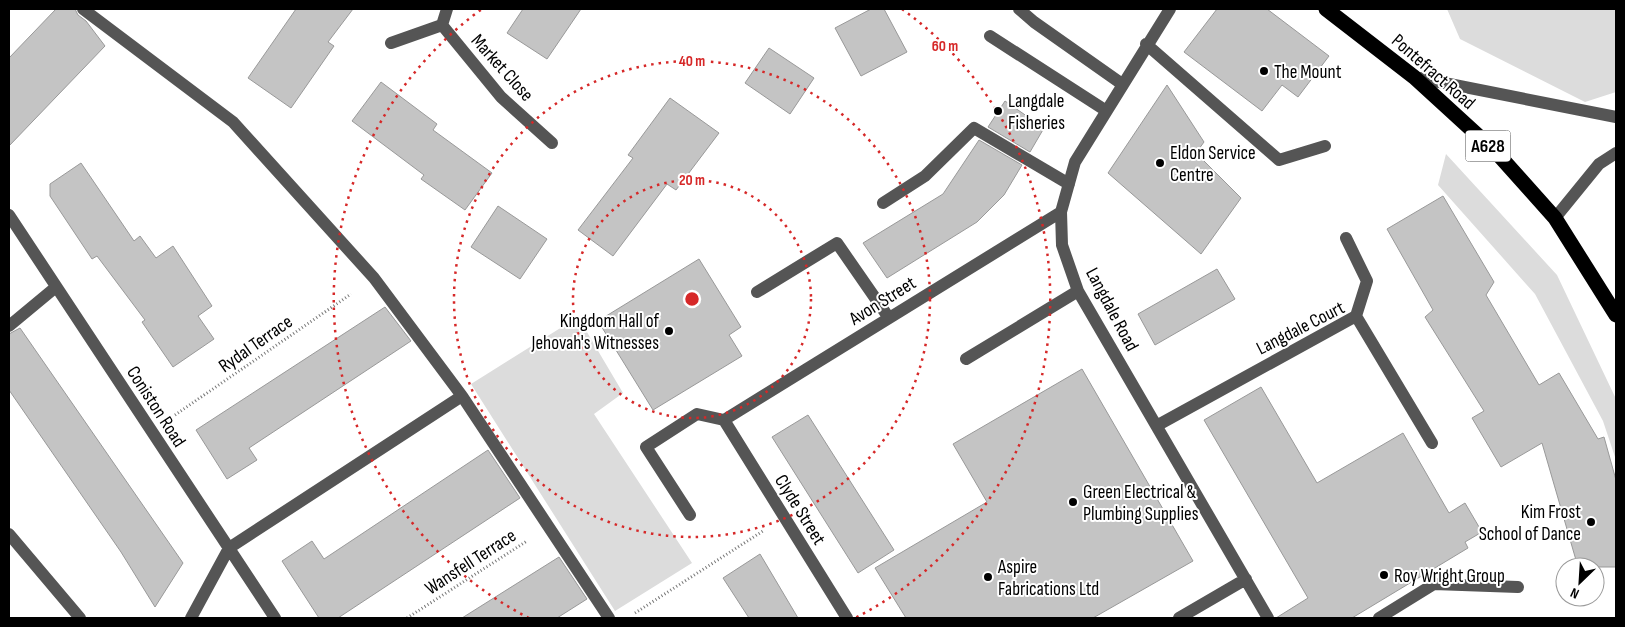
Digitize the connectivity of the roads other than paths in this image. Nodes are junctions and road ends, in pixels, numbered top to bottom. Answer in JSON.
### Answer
{"nodes":[{"id":1,"x":83,"y":9,"type":"edge"},
{"id":2,"x":447,"y":9,"type":"edge"},
{"id":3,"x":1019,"y":9,"type":"edge"},
{"id":4,"x":1170,"y":9,"type":"edge"},
{"id":5,"x":1326,"y":9,"type":"edge"},
{"id":6,"x":442,"y":25,"type":"junction"},
{"id":7,"x":990,"y":36,"type":"dead end"},
{"id":8,"x":391,"y":43,"type":"dead end"},
{"id":9,"x":1146,"y":44,"type":"junction"},
{"id":10,"x":1414,"y":78,"type":"junction"},
{"id":11,"x":1122,"y":84,"type":"junction"},
{"id":12,"x":1105,"y":110,"type":"junction"},
{"id":13,"x":1616,"y":117,"type":"edge"},
{"id":14,"x":552,"y":143,"type":"dead end"},
{"id":15,"x":1325,"y":146,"type":"dead end"},
{"id":16,"x":1616,"y":153,"type":"edge"},
{"id":17,"x":1069,"y":184,"type":"junction"},
{"id":18,"x":883,"y":203,"type":"dead end"},
{"id":19,"x":1061,"y":212,"type":"junction"},
{"id":20,"x":9,"y":215,"type":"edge"},
{"id":21,"x":1555,"y":218,"type":"junction"},
{"id":22,"x":1346,"y":238,"type":"dead end"},
{"id":23,"x":56,"y":287,"type":"junction"},
{"id":24,"x":1078,"y":291,"type":"junction"},
{"id":25,"x":757,"y":292,"type":"dead end"},
{"id":26,"x":1616,"y":314,"type":"edge"},
{"id":27,"x":1356,"y":316,"type":"junction"},
{"id":28,"x":889,"y":318,"type":"junction"},
{"id":29,"x":9,"y":326,"type":"edge"},
{"id":30,"x":966,"y":359,"type":"dead end"},
{"id":31,"x":462,"y":396,"type":"junction"},
{"id":32,"x":724,"y":420,"type":"junction"},
{"id":33,"x":1158,"y":425,"type":"junction"},
{"id":34,"x":1432,"y":443,"type":"dead end"},
{"id":35,"x":690,"y":515,"type":"dead end"},
{"id":36,"x":9,"y":534,"type":"edge"},
{"id":37,"x":229,"y":548,"type":"junction"},
{"id":38,"x":1246,"y":579,"type":"junction"},
{"id":39,"x":1518,"y":587,"type":"dead end"},
{"id":40,"x":80,"y":618,"type":"edge"},
{"id":41,"x":190,"y":618,"type":"edge"},
{"id":42,"x":275,"y":618,"type":"edge"},
{"id":43,"x":609,"y":618,"type":"edge"},
{"id":44,"x":847,"y":618,"type":"edge"},
{"id":45,"x":1179,"y":618,"type":"edge"},
{"id":46,"x":1268,"y":618,"type":"edge"},
{"id":47,"x":1379,"y":618,"type":"edge"}],
"edges":[{"from":1,"to":31,"type":"street"},
{"from":2,"to":6,"type":"street"},
{"from":3,"to":11,"type":"street"},
{"from":4,"to":9,"type":"street","name":"Langdale Road"},
{"from":5,"to":10,"type":"highway","name":"Pontefract Road","number":"A628"},
{"from":6,"to":8,"type":"street"},
{"from":6,"to":14,"type":"street","name":"Market Close"},
{"from":7,"to":12,"type":"street"},
{"from":9,"to":11,"type":"street","name":"Langdale Road"},
{"from":9,"to":15,"type":"street"},
{"from":10,"to":13,"type":"street"},
{"from":10,"to":21,"type":"highway","name":"Pontefract Road","number":"A628"},
{"from":11,"to":12,"type":"street","name":"Langdale Road"},
{"from":12,"to":17,"type":"street","name":"Langdale Road"},
{"from":16,"to":21,"type":"street"},
{"from":17,"to":18,"type":"street"},
{"from":17,"to":19,"type":"street","name":"Langdale Road"},
{"from":19,"to":24,"type":"street","name":"Langdale Road"},
{"from":19,"to":28,"type":"street","name":"Avon Street"},
{"from":20,"to":23,"type":"street","name":"Coniston Road"},
{"from":21,"to":26,"type":"highway","name":"Pontefract Road","number":"A628"},
{"from":22,"to":27,"type":"street"},
{"from":23,"to":29,"type":"street"},
{"from":23,"to":37,"type":"street","name":"Coniston Road"},
{"from":24,"to":30,"type":"street"},
{"from":24,"to":33,"type":"street","name":"Langdale Road"},
{"from":25,"to":28,"type":"street"},
{"from":27,"to":33,"type":"street","name":"Langdale Court"},
{"from":27,"to":34,"type":"street","name":"Langdale Court"},
{"from":28,"to":32,"type":"street","name":"Avon Street"},
{"from":31,"to":37,"type":"street"},
{"from":31,"to":43,"type":"street"},
{"from":32,"to":35,"type":"street"},
{"from":32,"to":44,"type":"street","name":"Clyde Street"},
{"from":33,"to":38,"type":"street","name":"Langdale Road"},
{"from":36,"to":40,"type":"street"},
{"from":37,"to":41,"type":"street"},
{"from":37,"to":42,"type":"street","name":"Coniston Road"},
{"from":38,"to":45,"type":"street"},
{"from":38,"to":46,"type":"street","name":"Langdale Road"},
{"from":39,"to":47,"type":"street"}]}
